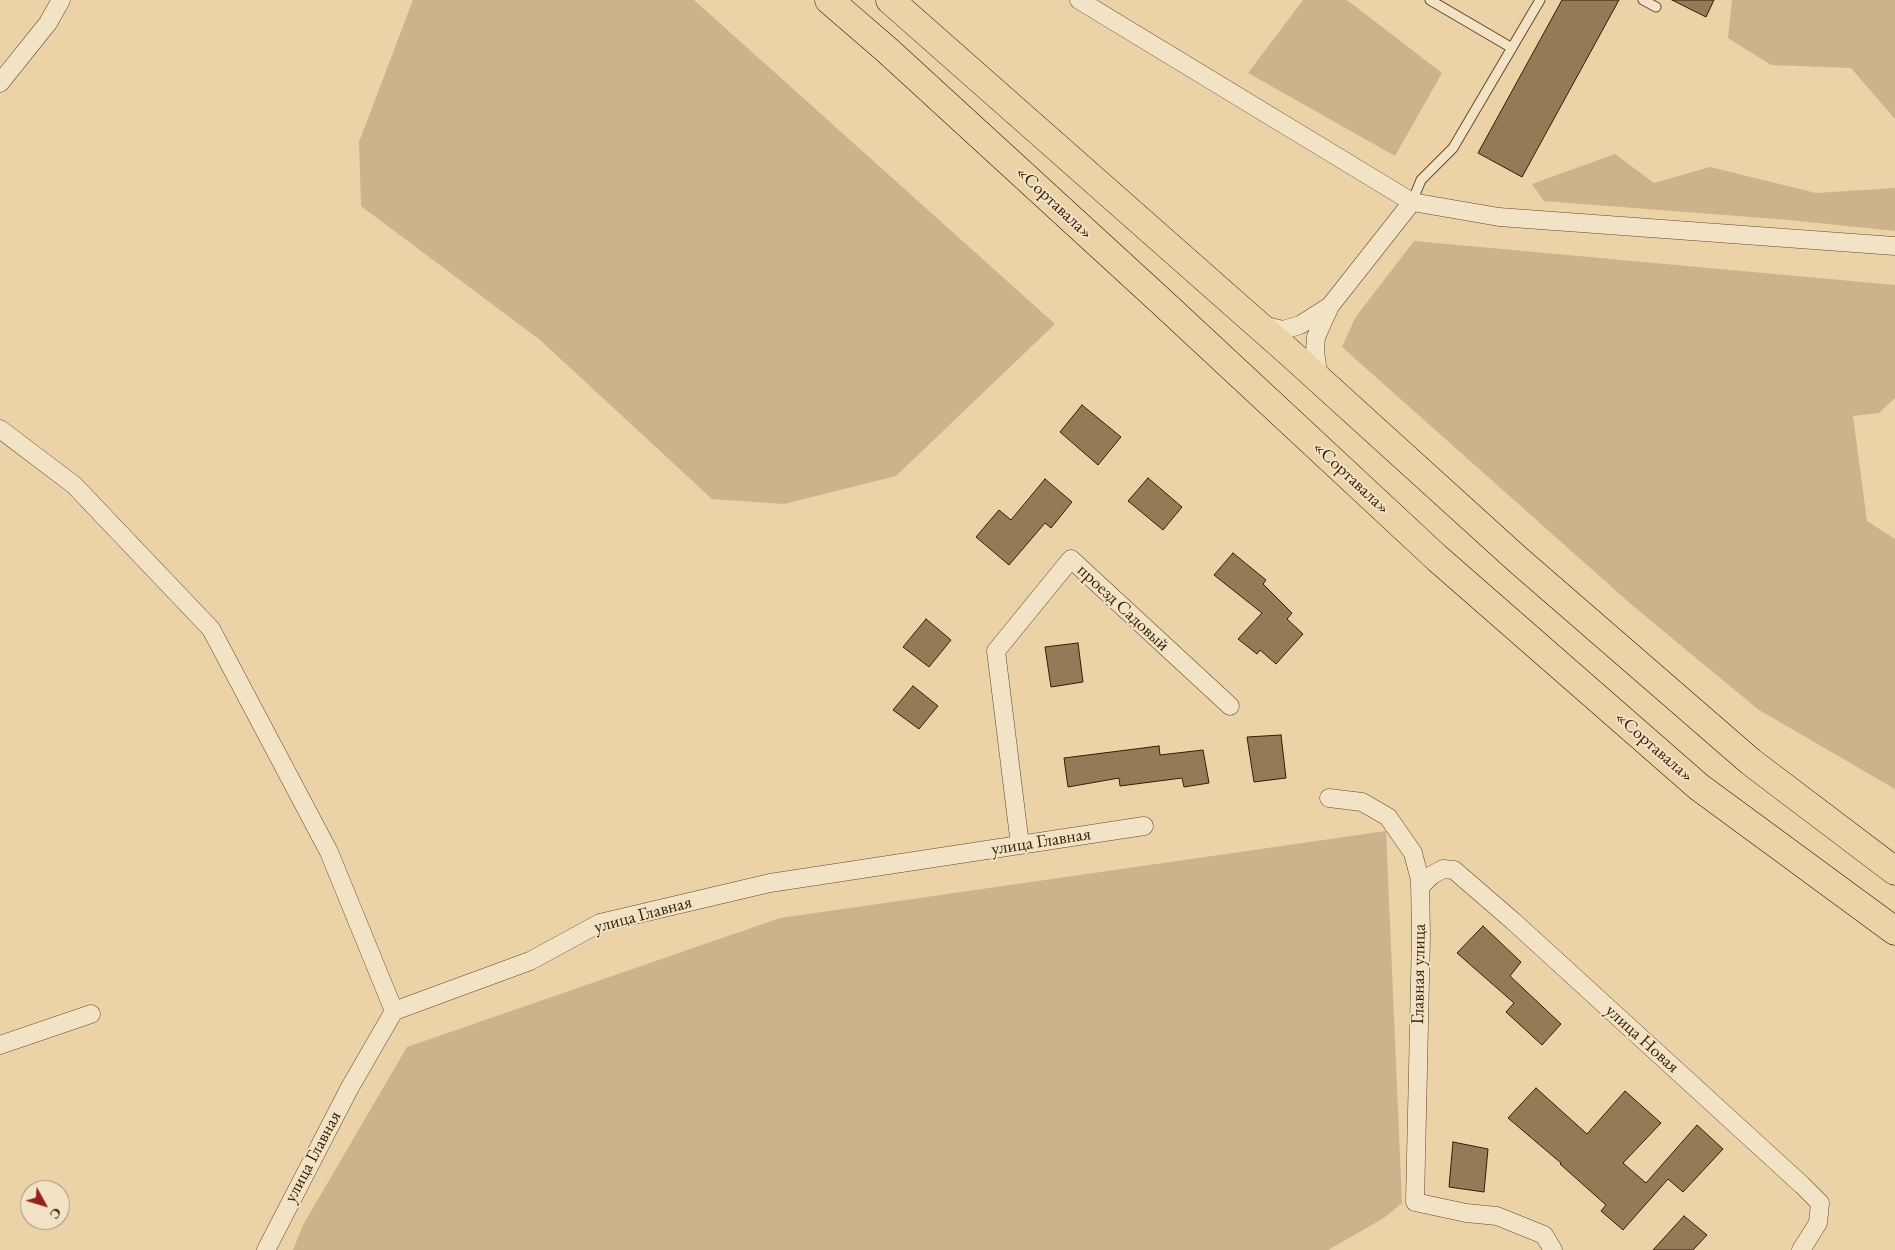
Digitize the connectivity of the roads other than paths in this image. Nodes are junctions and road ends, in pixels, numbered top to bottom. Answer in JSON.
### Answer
{"nodes":[{"id":1,"x":62,"y":0,"type":"edge"},
{"id":2,"x":828,"y":0,"type":"edge"},
{"id":3,"x":890,"y":0,"type":"edge"},
{"id":4,"x":1430,"y":0,"type":"edge"},
{"id":5,"x":1540,"y":0,"type":"edge"},
{"id":6,"x":1643,"y":0,"type":"edge"},
{"id":7,"x":1087,"y":2,"type":"edge"},
{"id":8,"x":1656,"y":6,"type":"dead end"},
{"id":9,"x":1512,"y":48,"type":"junction"},
{"id":10,"x":0,"y":84,"type":"edge"},
{"id":11,"x":1412,"y":202,"type":"junction"},
{"id":12,"x":1895,"y":246,"type":"edge"},
{"id":13,"x":1330,"y":306,"type":"junction"},
{"id":14,"x":1257,"y":324,"type":"junction"},
{"id":15,"x":1320,"y":380,"type":"junction"},
{"id":16,"x":0,"y":429,"type":"edge"},
{"id":17,"x":1230,"y":706,"type":"dead end"},
{"id":18,"x":1330,"y":798,"type":"dead end"},
{"id":19,"x":1144,"y":826,"type":"dead end"},
{"id":20,"x":1020,"y":845,"type":"junction"},
{"id":21,"x":1895,"y":871,"type":"edge"},
{"id":22,"x":1420,"y":887,"type":"junction"},
{"id":23,"x":1895,"y":931,"type":"edge"},
{"id":24,"x":394,"y":1011,"type":"junction"},
{"id":25,"x":91,"y":1014,"type":"dead end"},
{"id":26,"x":0,"y":1045,"type":"edge"},
{"id":27,"x":266,"y":1250,"type":"edge"},
{"id":28,"x":1553,"y":1250,"type":"edge"},
{"id":29,"x":1801,"y":1250,"type":"edge"}],
"edges":[{"from":1,"to":10,"type":"street"},
{"from":2,"to":23,"type":"highway","name":"«Сортавала»"},
{"from":3,"to":14,"type":"highway"},
{"from":4,"to":9,"type":"lane"},
{"from":5,"to":9,"type":"lane"},
{"from":6,"to":8,"type":"lane"},
{"from":7,"to":11,"type":"street"},
{"from":9,"to":11,"type":"lane"},
{"from":11,"to":12,"type":"street"},
{"from":11,"to":13,"type":"street"},
{"from":13,"to":14,"type":"street"},
{"from":13,"to":15,"type":"street"},
{"from":14,"to":15,"type":"highway"},
{"from":15,"to":21,"type":"highway"},
{"from":16,"to":24,"type":"street"},
{"from":17,"to":20,"type":"street","name":"проезд Садовый"},
{"from":18,"to":22,"type":"street","name":"Главная улица"},
{"from":19,"to":20,"type":"street","name":"улица Главная"},
{"from":20,"to":24,"type":"street","name":"улица Главная"},
{"from":22,"to":28,"type":"street","name":"Главная улица"},
{"from":22,"to":29,"type":"street","name":"улица Новая"},
{"from":24,"to":27,"type":"street","name":"улица Главная"},
{"from":25,"to":26,"type":"street"}]}
